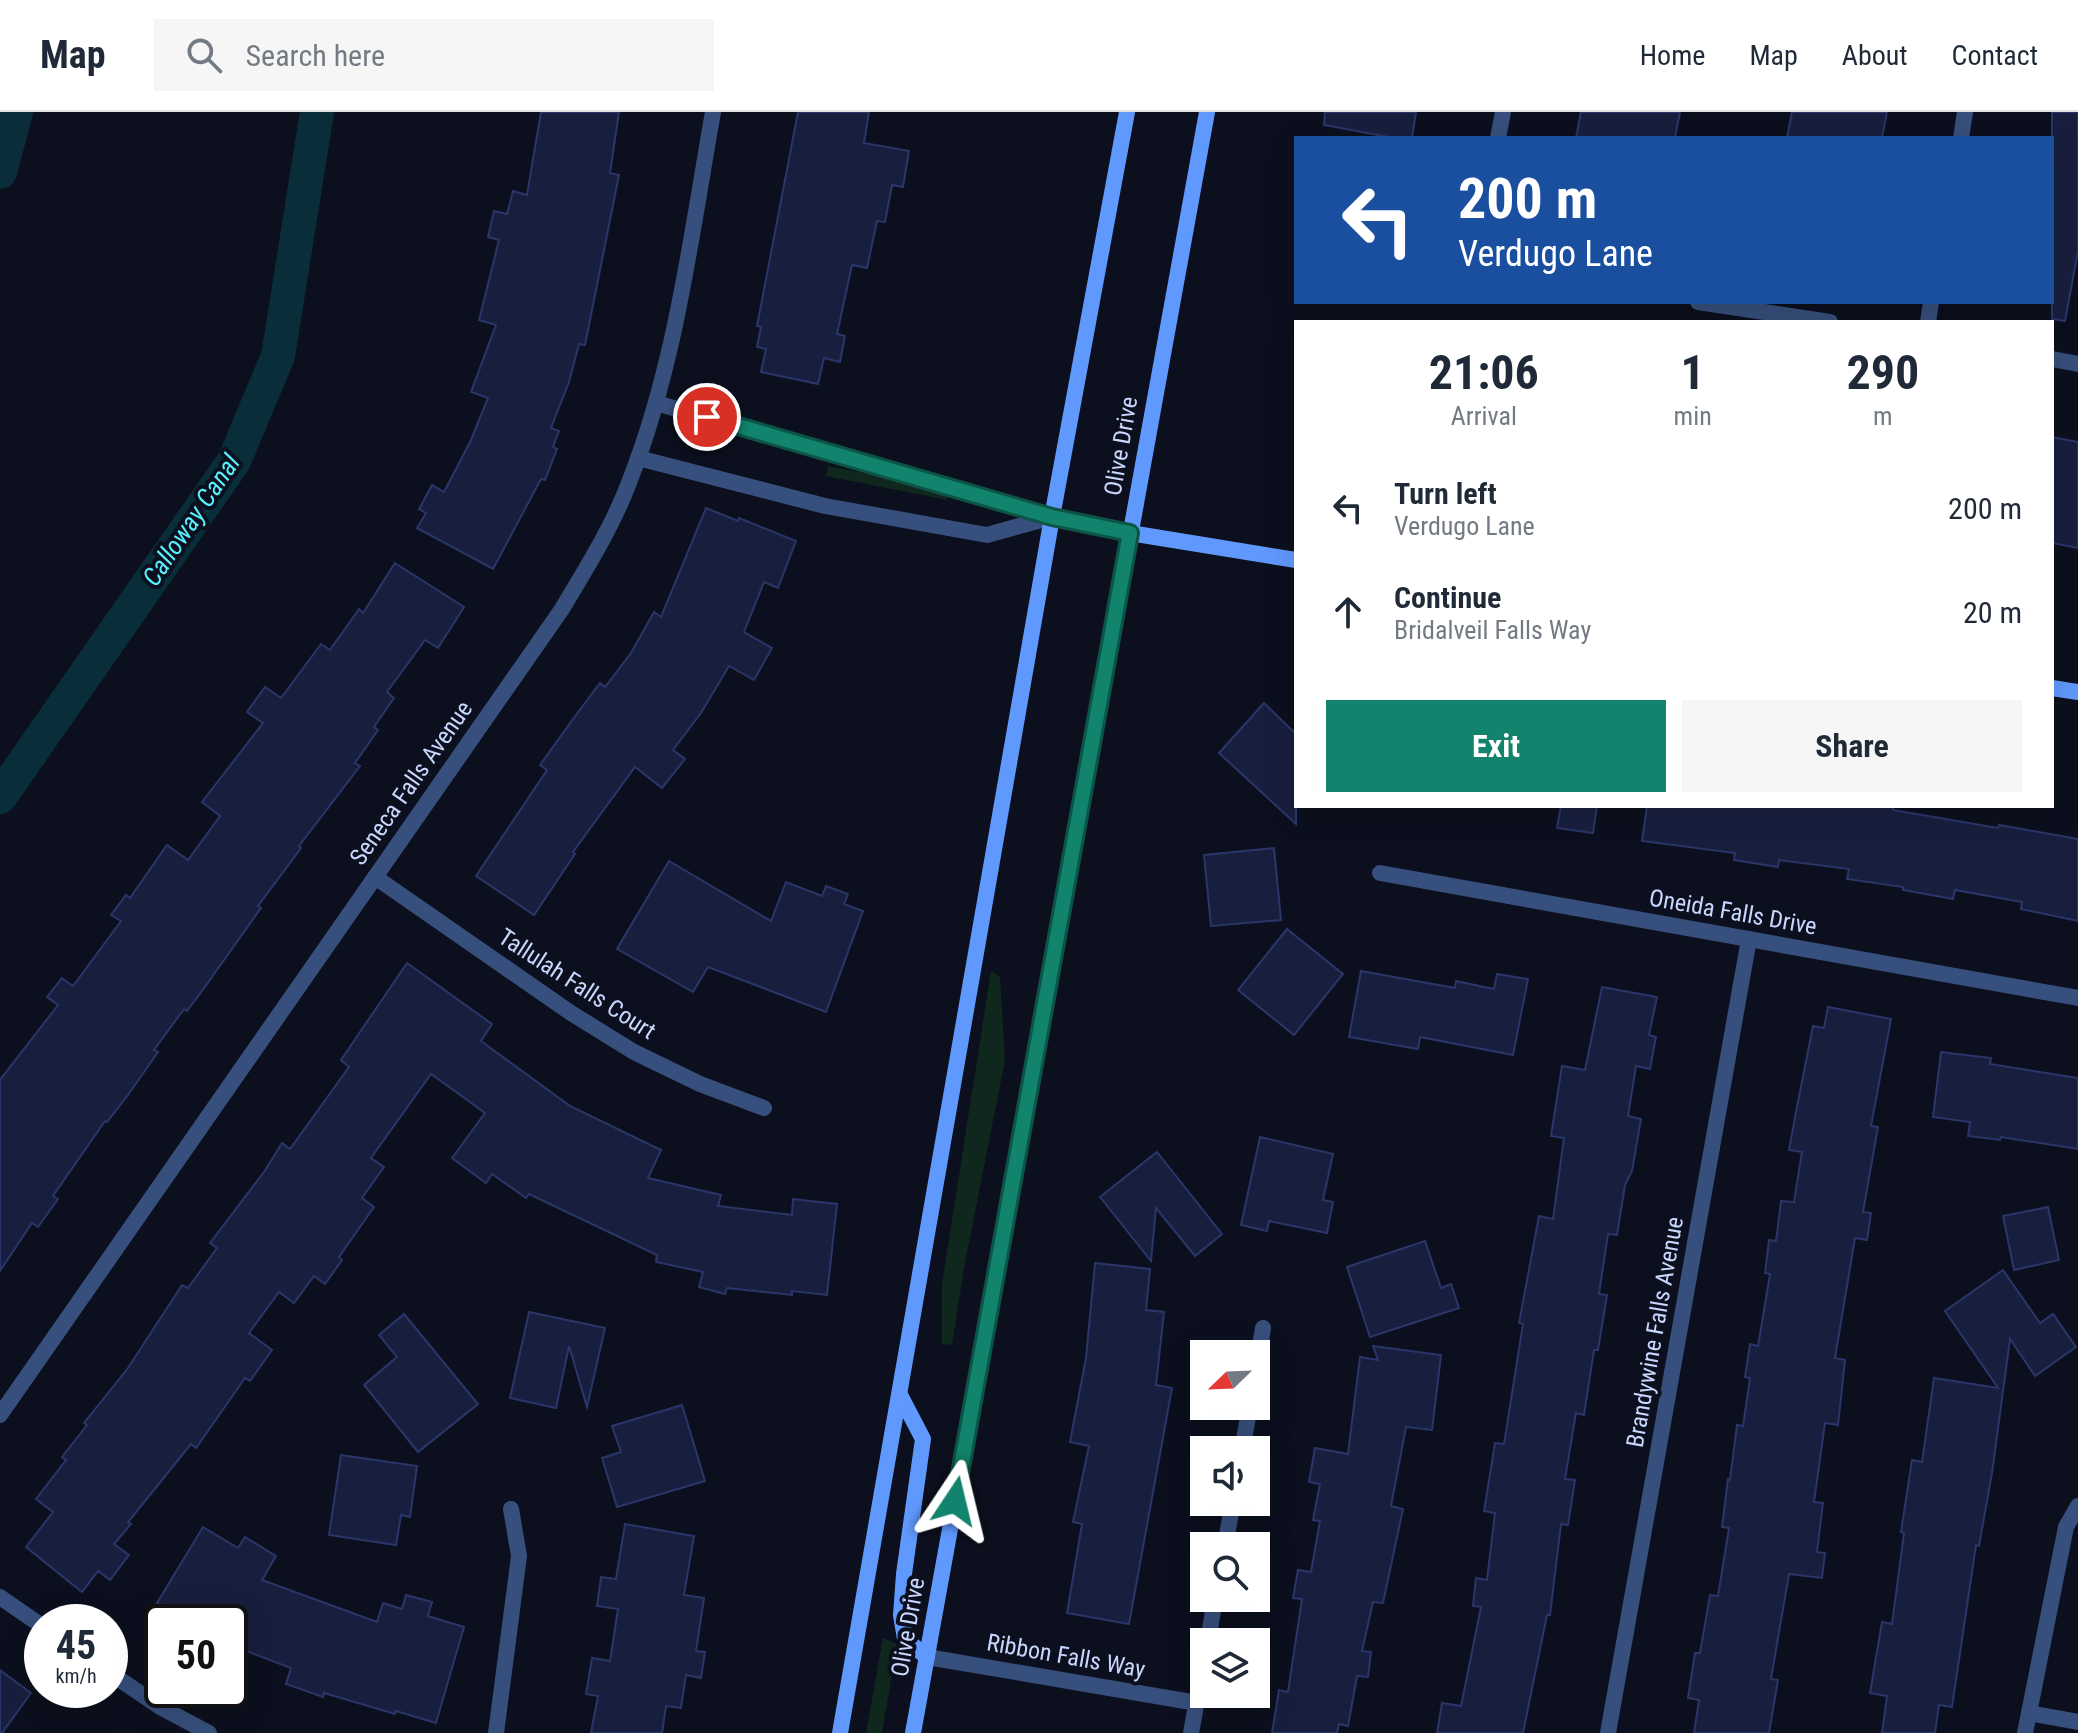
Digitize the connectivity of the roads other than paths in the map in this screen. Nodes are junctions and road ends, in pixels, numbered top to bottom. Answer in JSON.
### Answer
{"nodes":[{"id":1,"x":713,"y":112,"type":"edge"},
{"id":2,"x":1127,"y":112,"type":"edge"},
{"id":3,"x":1207,"y":112,"type":"edge"},
{"id":4,"x":1503,"y":112,"type":"edge"},
{"id":5,"x":1965,"y":112,"type":"edge"},
{"id":6,"x":1498,"y":136,"type":"edge"},
{"id":7,"x":1961,"y":136,"type":"edge"},
{"id":8,"x":1711,"y":304,"type":"edge"},
{"id":9,"x":1817,"y":320,"type":"edge"},
{"id":10,"x":2054,"y":359,"type":"edge"},
{"id":11,"x":2078,"y":364,"type":"edge"},
{"id":12,"x":656,"y":403,"type":"junction"},
{"id":13,"x":638,"y":458,"type":"junction"},
{"id":14,"x":1052,"y":517,"type":"junction"},
{"id":15,"x":1130,"y":533,"type":"junction"},
{"id":16,"x":1294,"y":560,"type":"edge"},
{"id":17,"x":2054,"y":688,"type":"edge"},
{"id":18,"x":2078,"y":692,"type":"edge"},
{"id":19,"x":1380,"y":873,"type":"dead end"},
{"id":20,"x":375,"y":877,"type":"junction"},
{"id":21,"x":1749,"y":939,"type":"junction"},
{"id":22,"x":2078,"y":998,"type":"edge"},
{"id":23,"x":764,"y":1108,"type":"dead end"},
{"id":24,"x":1263,"y":1328,"type":"dead end"},
{"id":25,"x":1261,"y":1340,"type":"edge"},
{"id":26,"x":900,"y":1395,"type":"junction"},
{"id":27,"x":0,"y":1415,"type":"edge"},
{"id":28,"x":2078,"y":1506,"type":"edge"},
{"id":29,"x":511,"y":1509,"type":"dead end"},
{"id":30,"x":0,"y":1597,"type":"edge"},
{"id":31,"x":24,"y":1614,"type":"edge"},
{"id":32,"x":927,"y":1657,"type":"junction"},
{"id":33,"x":128,"y":1685,"type":"edge"},
{"id":34,"x":1190,"y":1702,"type":"edge"},
{"id":35,"x":1196,"y":1708,"type":"edge"},
{"id":36,"x":2029,"y":1713,"type":"junction"},
{"id":37,"x":2078,"y":1722,"type":"edge"},
{"id":38,"x":209,"y":1733,"type":"edge"},
{"id":39,"x":496,"y":1733,"type":"edge"},
{"id":40,"x":840,"y":1733,"type":"edge"},
{"id":41,"x":913,"y":1733,"type":"edge"},
{"id":42,"x":1191,"y":1733,"type":"edge"},
{"id":43,"x":1608,"y":1733,"type":"edge"},
{"id":44,"x":2025,"y":1733,"type":"edge"}],
"edges":[{"from":1,"to":12,"type":"street","name":"Seneca Falls Avenue"},
{"from":2,"to":14,"type":"main road","name":"Olive Drive"},
{"from":3,"to":15,"type":"main road","name":"Olive Drive"},
{"from":4,"to":6,"type":"street"},
{"from":5,"to":7,"type":"street"},
{"from":8,"to":9,"type":"street"},
{"from":10,"to":11,"type":"street"},
{"from":12,"to":13,"type":"street","name":"Seneca Falls Avenue"},
{"from":12,"to":14,"type":"street"},
{"from":13,"to":14,"type":"street"},
{"from":13,"to":20,"type":"street","name":"Seneca Falls Avenue"},
{"from":14,"to":15,"type":"main road"},
{"from":14,"to":26,"type":"main road","name":"Olive Drive"},
{"from":15,"to":16,"type":"main road"},
{"from":15,"to":32,"type":"main road","name":"Olive Drive"},
{"from":17,"to":18,"type":"main road"},
{"from":19,"to":21,"type":"street","name":"Oneida Falls Drive"},
{"from":20,"to":23,"type":"street","name":"Tallulah Falls Court"},
{"from":20,"to":27,"type":"street","name":"Seneca Falls Avenue"},
{"from":21,"to":22,"type":"street","name":"Oneida Falls Drive"},
{"from":21,"to":43,"type":"street","name":"Brandywine Falls Avenue"},
{"from":24,"to":25,"type":"street"},
{"from":26,"to":32,"type":"main road"},
{"from":26,"to":40,"type":"main road","name":"Olive Drive"},
{"from":28,"to":36,"type":"street"},
{"from":29,"to":39,"type":"street"},
{"from":30,"to":31,"type":"street"},
{"from":32,"to":34,"type":"street","name":"Ribbon Falls Way"},
{"from":32,"to":41,"type":"main road","name":"Olive Drive"},
{"from":33,"to":38,"type":"street"},
{"from":35,"to":42,"type":"street"},
{"from":36,"to":37,"type":"street"},
{"from":36,"to":44,"type":"street"}]}
